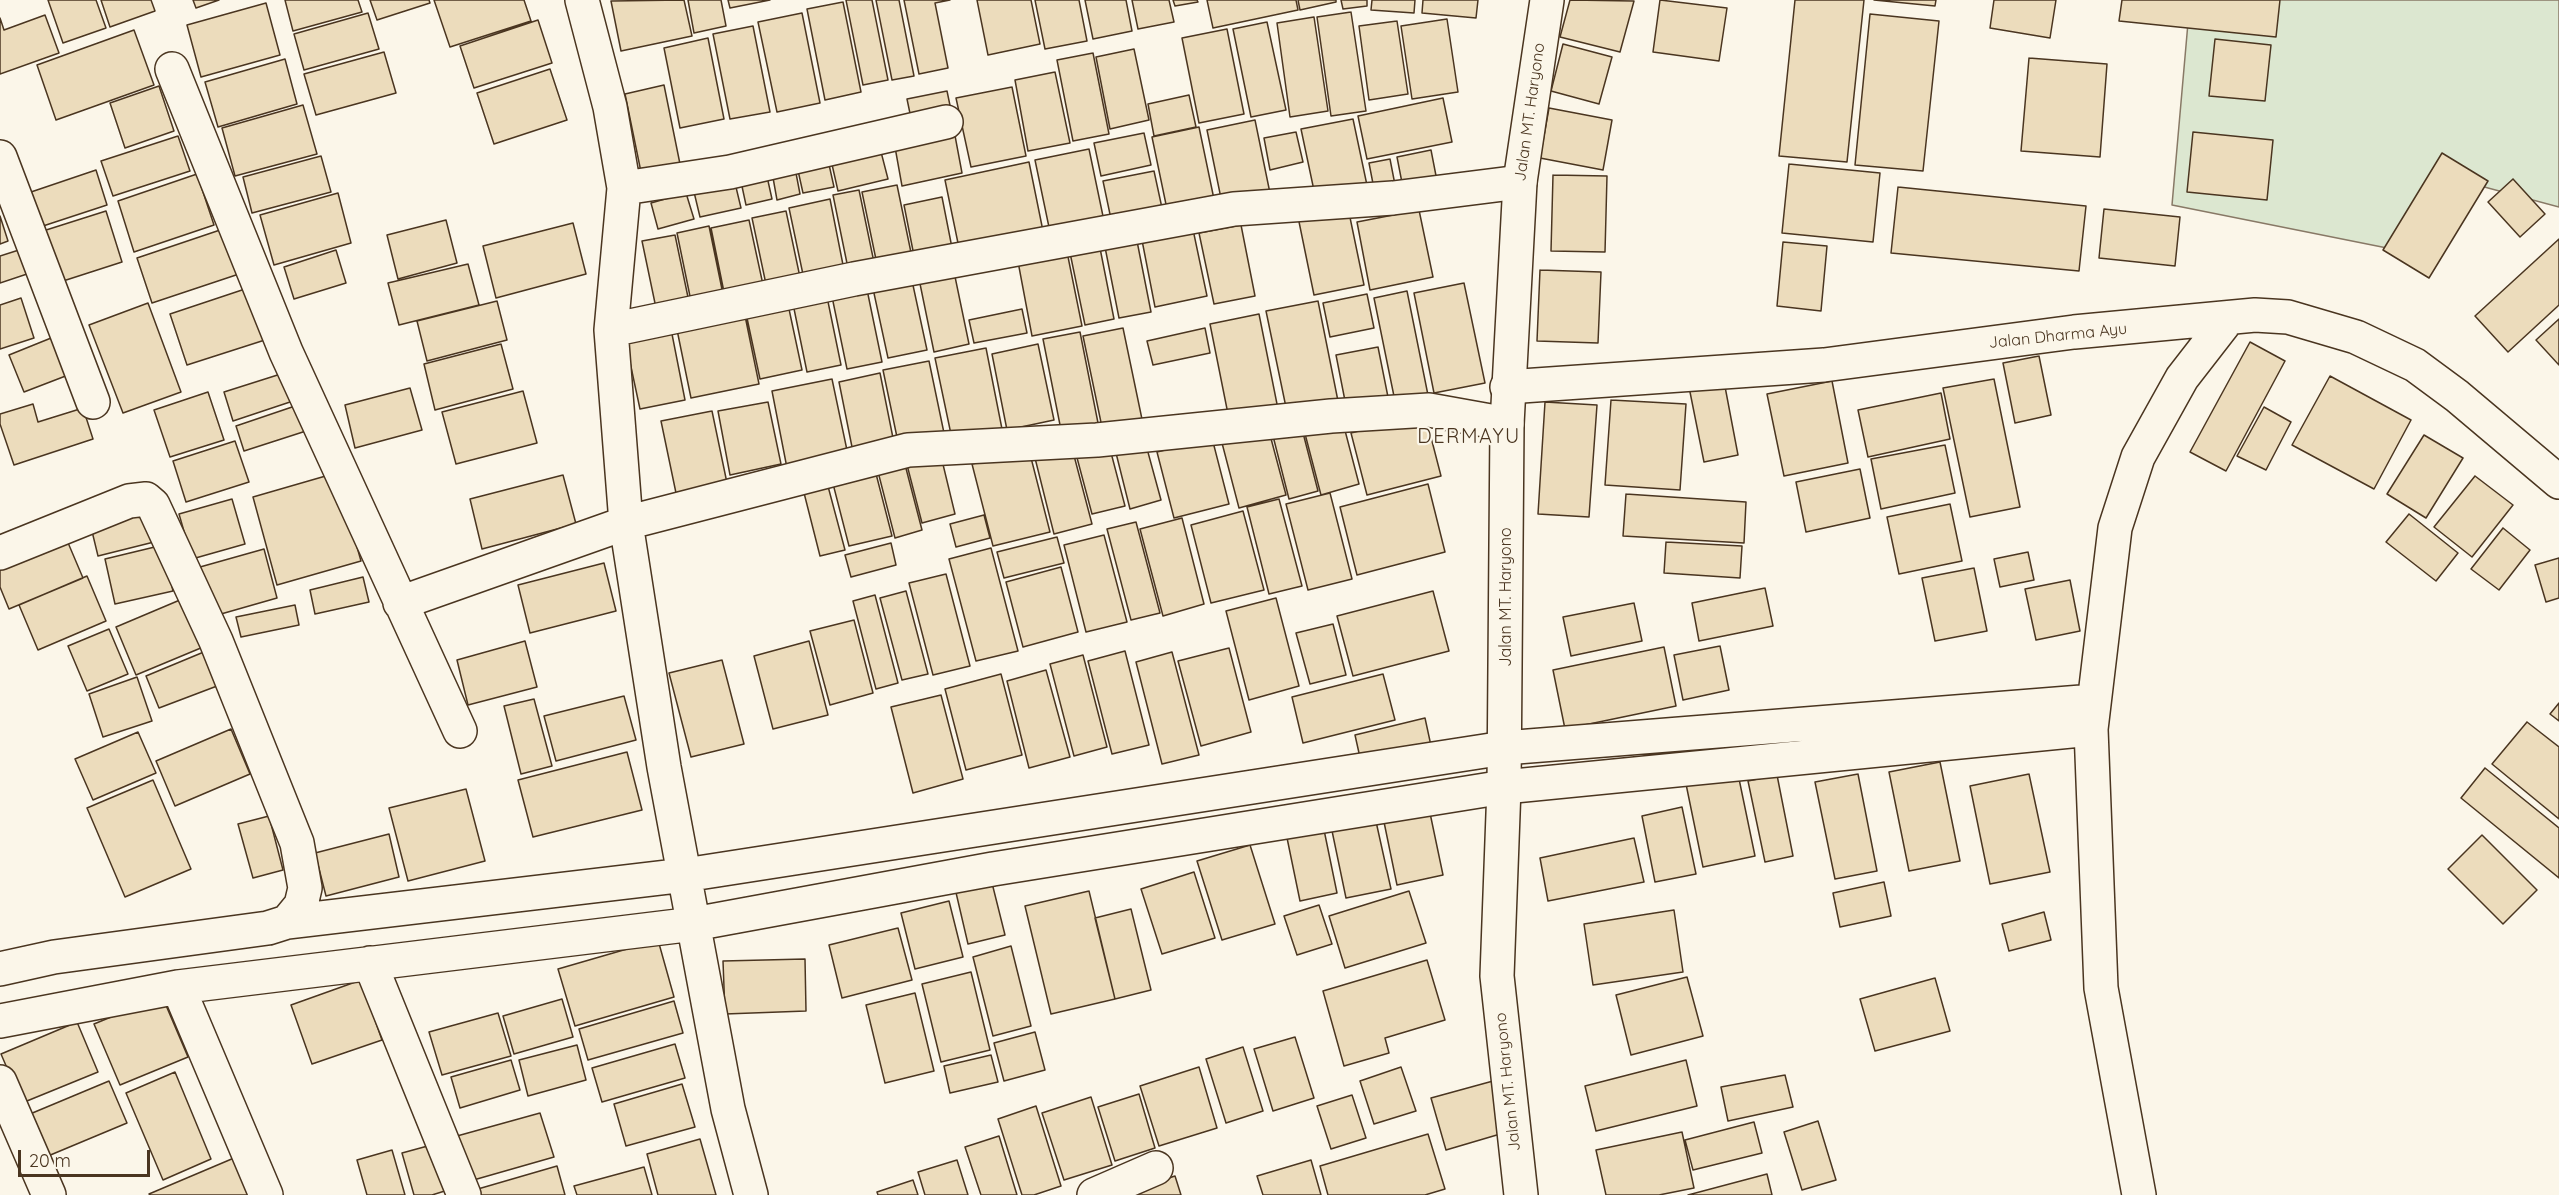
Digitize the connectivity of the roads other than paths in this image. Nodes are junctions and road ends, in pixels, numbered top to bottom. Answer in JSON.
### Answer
{"nodes":[{"id":1,"x":582,"y":0,"type":"edge"},
{"id":2,"x":1547,"y":0,"type":"edge"},
{"id":3,"x":172,"y":69,"type":"dead end"},
{"id":4,"x":946,"y":122,"type":"dead end"},
{"id":5,"x":0,"y":157,"type":"edge"},
{"id":6,"x":1520,"y":182,"type":"junction"},
{"id":7,"x":624,"y":188,"type":"junction"},
{"id":8,"x":2227,"y":320,"type":"junction"},
{"id":9,"x":611,"y":330,"type":"junction"},
{"id":10,"x":1507,"y":387,"type":"junction"},
{"id":11,"x":93,"y":402,"type":"dead end"},
{"id":12,"x":1507,"y":424,"type":"junction"},
{"id":13,"x":2559,"y":482,"type":"edge"},
{"id":14,"x":626,"y":523,"type":"junction"},
{"id":15,"x":0,"y":553,"type":"edge"},
{"id":16,"x":400,"y":603,"type":"junction"},
{"id":17,"x":2092,"y":715,"type":"junction"},
{"id":18,"x":460,"y":731,"type":"dead end"},
{"id":19,"x":1504,"y":748,"type":"junction"},
{"id":20,"x":1504,"y":787,"type":"junction"},
{"id":21,"x":685,"y":875,"type":"junction"},
{"id":22,"x":287,"y":922,"type":"junction"},
{"id":23,"x":694,"y":924,"type":"junction"},
{"id":24,"x":370,"y":963,"type":"junction"},
{"id":25,"x":0,"y":969,"type":"edge"},
{"id":26,"x":178,"y":987,"type":"junction"},
{"id":27,"x":0,"y":1021,"type":"edge"},
{"id":28,"x":0,"y":1082,"type":"edge"},
{"id":29,"x":1156,"y":1168,"type":"dead end"},
{"id":30,"x":49,"y":1195,"type":"edge"},
{"id":31,"x":266,"y":1195,"type":"edge"},
{"id":32,"x":464,"y":1195,"type":"edge"},
{"id":33,"x":751,"y":1195,"type":"edge"},
{"id":34,"x":1094,"y":1195,"type":"edge"},
{"id":35,"x":1521,"y":1195,"type":"edge"},
{"id":36,"x":2139,"y":1195,"type":"edge"}],
"edges":[{"from":1,"to":7,"type":"street"},
{"from":2,"to":6,"type":"street","name":"Jalan MT. Haryono"},
{"from":3,"to":16,"type":"street"},
{"from":4,"to":7,"type":"street"},
{"from":5,"to":11,"type":"street"},
{"from":6,"to":9,"type":"street"},
{"from":6,"to":10,"type":"street","name":"Jalan MT. Haryono"},
{"from":7,"to":9,"type":"street"},
{"from":8,"to":10,"type":"street","name":"Jalan Dharma Ayu"},
{"from":8,"to":13,"type":"street","name":"Jalan Dharma Ayu"},
{"from":8,"to":17,"type":"street"},
{"from":9,"to":14,"type":"street"},
{"from":10,"to":12,"type":"street","name":"Jalan MT. Haryono"},
{"from":12,"to":14,"type":"street"},
{"from":12,"to":19,"type":"street","name":"Jalan MT. Haryono"},
{"from":14,"to":16,"type":"street"},
{"from":14,"to":21,"type":"street"},
{"from":15,"to":22,"type":"street"},
{"from":16,"to":18,"type":"street"},
{"from":17,"to":19,"type":"street"},
{"from":17,"to":20,"type":"street"},
{"from":17,"to":36,"type":"street"},
{"from":19,"to":20,"type":"street","name":"Jalan MT. Haryono"},
{"from":19,"to":21,"type":"street"},
{"from":20,"to":23,"type":"street"},
{"from":20,"to":35,"type":"street","name":"Jalan MT. Haryono"},
{"from":21,"to":22,"type":"street"},
{"from":21,"to":23,"type":"street"},
{"from":22,"to":25,"type":"street"},
{"from":23,"to":24,"type":"street"},
{"from":23,"to":33,"type":"street"},
{"from":24,"to":26,"type":"street"},
{"from":24,"to":32,"type":"street"},
{"from":26,"to":27,"type":"street"},
{"from":26,"to":31,"type":"street"},
{"from":28,"to":30,"type":"street"},
{"from":29,"to":34,"type":"street"}]}
